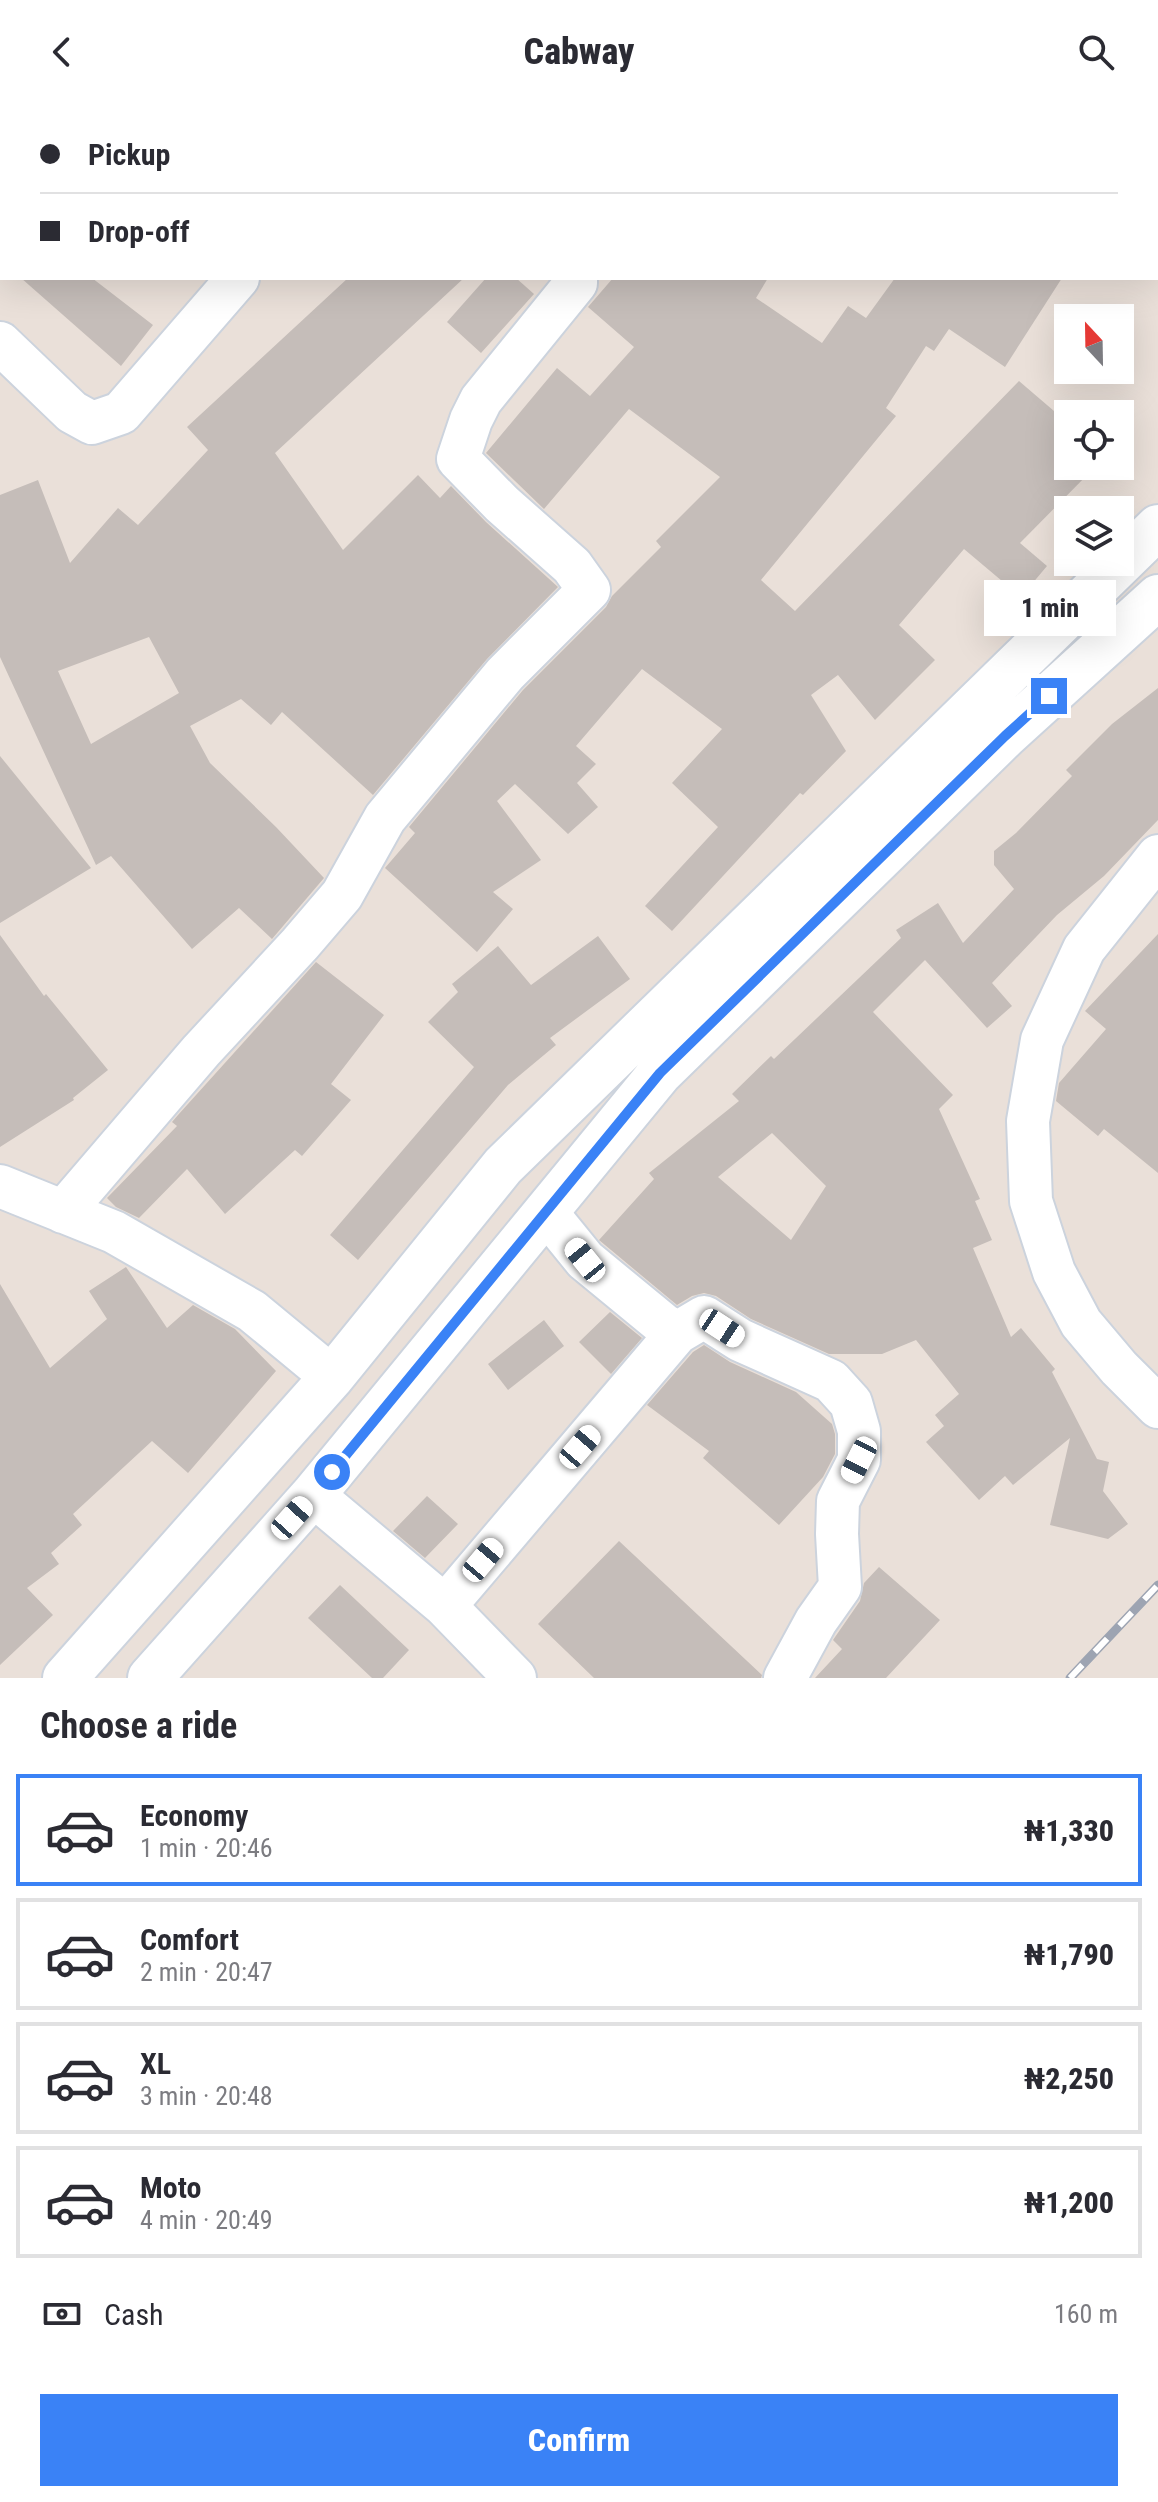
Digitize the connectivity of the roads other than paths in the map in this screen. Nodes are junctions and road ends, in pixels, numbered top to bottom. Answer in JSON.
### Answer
{"nodes":[{"id":1,"x":236,"y":280,"type":"edge"},
{"id":2,"x":576,"y":280,"type":"edge"},
{"id":3,"x":0,"y":343,"type":"edge"},
{"id":4,"x":1158,"y":527,"type":"edge"},
{"id":5,"x":1158,"y":597,"type":"edge"},
{"id":6,"x":1158,"y":856,"type":"edge"},
{"id":7,"x":0,"y":1186,"type":"edge"},
{"id":8,"x":63,"y":1212,"type":"junction"},
{"id":9,"x":546,"y":1212,"type":"junction"},
{"id":10,"x":677,"y":1333,"type":"junction"},
{"id":11,"x":332,"y":1377,"type":"junction"},
{"id":12,"x":1158,"y":1407,"type":"edge"},
{"id":13,"x":313,"y":1495,"type":"junction"},
{"id":14,"x":445,"y":1606,"type":"junction"},
{"id":15,"x":65,"y":1678,"type":"edge"},
{"id":16,"x":150,"y":1678,"type":"edge"},
{"id":17,"x":515,"y":1678,"type":"edge"},
{"id":18,"x":785,"y":1678,"type":"edge"}],
"edges":[{"from":1,"to":3,"type":"street"},
{"from":2,"to":8,"type":"street"},
{"from":4,"to":11,"type":"street"},
{"from":5,"to":9,"type":"street"},
{"from":6,"to":12,"type":"street"},
{"from":7,"to":8,"type":"street"},
{"from":8,"to":11,"type":"street"},
{"from":9,"to":10,"type":"street"},
{"from":9,"to":13,"type":"street"},
{"from":10,"to":14,"type":"street"},
{"from":10,"to":18,"type":"street"},
{"from":11,"to":15,"type":"street"},
{"from":13,"to":14,"type":"street"},
{"from":13,"to":16,"type":"street"},
{"from":14,"to":17,"type":"street"}]}
